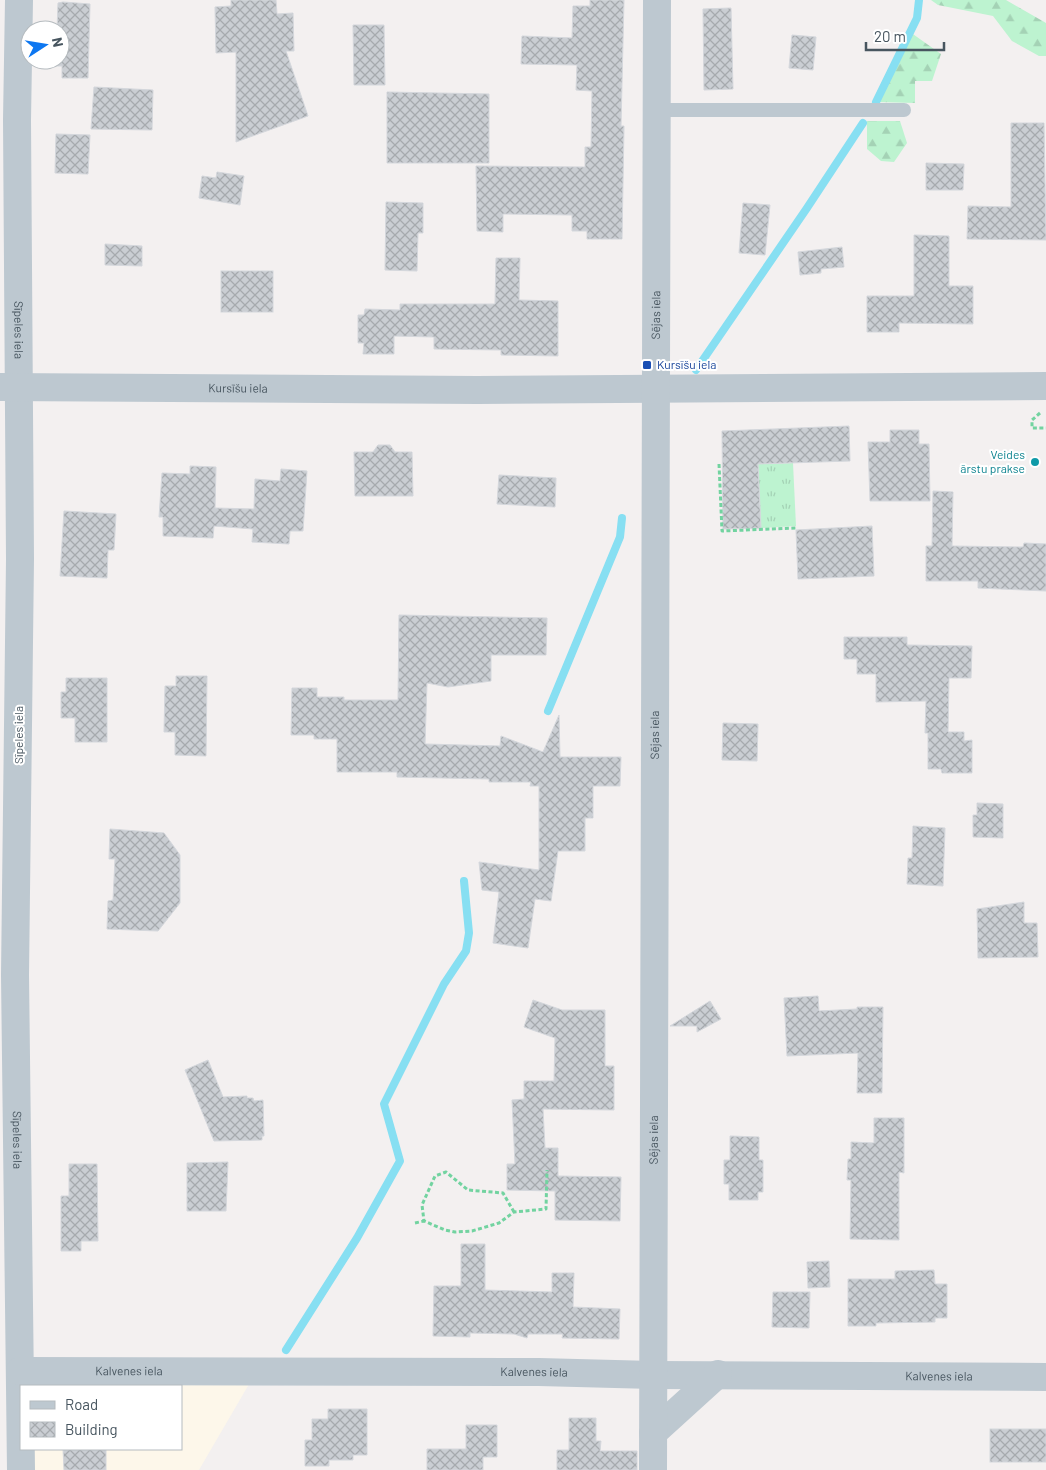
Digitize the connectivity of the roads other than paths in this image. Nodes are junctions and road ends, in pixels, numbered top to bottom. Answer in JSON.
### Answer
{"nodes":[{"id":1,"x":19,"y":0,"type":"edge"},
{"id":2,"x":657,"y":0,"type":"edge"},
{"id":3,"x":657,"y":110,"type":"junction"},
{"id":4,"x":904,"y":110,"type":"dead end"},
{"id":5,"x":9,"y":387,"type":"edge"},
{"id":6,"x":657,"y":389,"type":"junction"},
{"id":7,"x":1045,"y":398,"type":"edge"},
{"id":8,"x":20,"y":1371,"type":"junction"},
{"id":9,"x":653,"y":1374,"type":"junction"},
{"id":10,"x":718,"y":1374,"type":"junction"},
{"id":11,"x":1046,"y":1377,"type":"edge"},
{"id":12,"x":20,"y":1385,"type":"edge"},
{"id":13,"x":653,"y":1433,"type":"junction"},
{"id":14,"x":21,"y":1450,"type":"edge"},
{"id":15,"x":21,"y":1470,"type":"edge"},
{"id":16,"x":653,"y":1470,"type":"edge"}],
"edges":[{"from":1,"to":5,"type":"street","name":"Sīpeles iela"},
{"from":2,"to":3,"type":"street","name":"Sējas iela"},
{"from":3,"to":4,"type":"lane"},
{"from":3,"to":6,"type":"street","name":"Sējas iela"},
{"from":5,"to":6,"type":"street","name":"Kursīšu iela"},
{"from":5,"to":8,"type":"street","name":"Sīpeles iela"},
{"from":6,"to":7,"type":"street","name":"Kursīšu iela"},
{"from":6,"to":9,"type":"street","name":"Sējas iela"},
{"from":8,"to":9,"type":"street","name":"Kalvenes iela"},
{"from":8,"to":12,"type":"street","name":"Sīpeles iela"},
{"from":9,"to":10,"type":"street","name":"Kalvenes iela"},
{"from":9,"to":13,"type":"street","name":"Sējas iela"},
{"from":10,"to":11,"type":"street","name":"Kalvenes iela"},
{"from":10,"to":13,"type":"street"},
{"from":13,"to":16,"type":"street","name":"Sējas iela"},
{"from":14,"to":15,"type":"street","name":"Sīpeles iela"}]}
